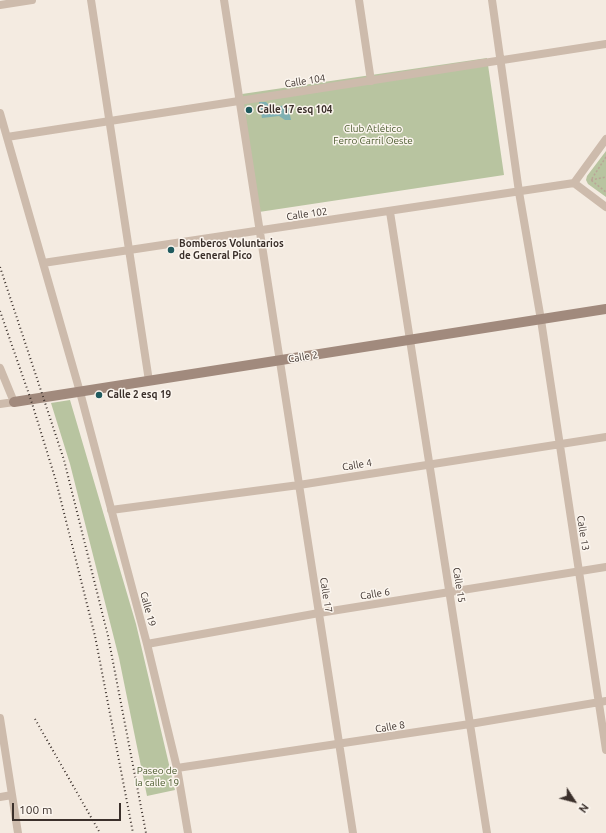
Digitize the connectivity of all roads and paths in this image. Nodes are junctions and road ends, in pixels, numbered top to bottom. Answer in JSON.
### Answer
{"nodes":[{"id":1,"x":32,"y":0,"type":"edge"},
{"id":2,"x":91,"y":0,"type":"edge"},
{"id":3,"x":224,"y":0,"type":"edge"},
{"id":4,"x":359,"y":0,"type":"edge"},
{"id":5,"x":492,"y":0,"type":"edge"},
{"id":6,"x":0,"y":5,"type":"edge"},
{"id":7,"x":606,"y":44,"type":"edge"},
{"id":8,"x":500,"y":61,"type":"junction"},
{"id":9,"x":371,"y":81,"type":"junction"},
{"id":10,"x":240,"y":101,"type":"junction"},
{"id":11,"x":0,"y":113,"type":"edge"},
{"id":12,"x":110,"y":121,"type":"junction"},
{"id":13,"x":7,"y":137,"type":"junction"},
{"id":14,"x":606,"y":139,"type":"edge"},
{"id":15,"x":606,"y":157,"type":"edge"},
{"id":16,"x":606,"y":177,"type":"edge"},
{"id":17,"x":591,"y":180,"type":"junction"},
{"id":18,"x":574,"y":184,"type":"junction"},
{"id":19,"x":519,"y":192,"type":"junction"},
{"id":20,"x":606,"y":192,"type":"edge"},
{"id":21,"x":606,"y":207,"type":"edge"},
{"id":22,"x":390,"y":212,"type":"junction"},
{"id":23,"x":260,"y":231,"type":"junction"},
{"id":24,"x":129,"y":250,"type":"junction"},
{"id":25,"x":43,"y":263,"type":"junction"},
{"id":26,"x":606,"y":309,"type":"edge"},
{"id":27,"x":541,"y":320,"type":"junction"},
{"id":28,"x":410,"y":340,"type":"junction"},
{"id":29,"x":280,"y":361,"type":"junction"},
{"id":30,"x":0,"y":368,"type":"edge"},
{"id":31,"x":149,"y":382,"type":"junction"},
{"id":32,"x":80,"y":392,"type":"junction"},
{"id":33,"x":14,"y":402,"type":"junction"},
{"id":34,"x":0,"y":404,"type":"edge"},
{"id":35,"x":606,"y":437,"type":"edge"},
{"id":36,"x":559,"y":443,"type":"junction"},
{"id":37,"x":429,"y":464,"type":"junction"},
{"id":38,"x":299,"y":485,"type":"junction"},
{"id":39,"x":111,"y":510,"type":"junction"},
{"id":40,"x":606,"y":567,"type":"edge"},
{"id":41,"x":579,"y":572,"type":"junction"},
{"id":42,"x":450,"y":593,"type":"junction"},
{"id":43,"x":319,"y":613,"type":"junction"},
{"id":44,"x":147,"y":644,"type":"junction"},
{"id":45,"x":602,"y":702,"type":"edge"},
{"id":46,"x":0,"y":718,"type":"edge"},
{"id":47,"x":470,"y":724,"type":"junction"},
{"id":48,"x":339,"y":744,"type":"junction"},
{"id":49,"x":606,"y":750,"type":"edge"},
{"id":50,"x":177,"y":768,"type":"junction"},
{"id":51,"x":12,"y":795,"type":"junction"},
{"id":52,"x":0,"y":797,"type":"edge"},
{"id":53,"x":18,"y":833,"type":"edge"},
{"id":54,"x":188,"y":833,"type":"edge"},
{"id":55,"x":353,"y":833,"type":"edge"},
{"id":56,"x":487,"y":833,"type":"edge"}],
"edges":[{"from":1,"to":6,"type":"street"},
{"from":2,"to":12,"type":"street"},
{"from":3,"to":10,"type":"street","name":"Calle 17"},
{"from":4,"to":9,"type":"street"},
{"from":5,"to":8,"type":"street","name":"Calle 13"},
{"from":7,"to":8,"type":"street","name":"Calle 104"},
{"from":8,"to":9,"type":"street","name":"Calle 104"},
{"from":8,"to":19,"type":"street","name":"Calle 13"},
{"from":9,"to":10,"type":"street","name":"Calle 104"},
{"from":10,"to":12,"type":"street","name":"Calle 104"},
{"from":10,"to":23,"type":"street","name":"Calle 17"},
{"from":11,"to":13,"type":"street","name":"Calle 19"},
{"from":12,"to":13,"type":"street","name":"Calle 104"},
{"from":12,"to":24,"type":"street"},
{"from":13,"to":25,"type":"street","name":"Calle 19"},
{"from":14,"to":18,"type":"street"},
{"from":15,"to":17,"type":"path"},
{"from":16,"to":17,"type":"path"},
{"from":17,"to":20,"type":"path"},
{"from":18,"to":19,"type":"street","name":"Calle 102"},
{"from":18,"to":21,"type":"street"},
{"from":19,"to":22,"type":"street","name":"Calle 102"},
{"from":19,"to":27,"type":"street","name":"Calle 13"},
{"from":22,"to":23,"type":"street","name":"Calle 102"},
{"from":22,"to":28,"type":"street","name":"Calle 15"},
{"from":23,"to":24,"type":"street","name":"Calle 102"},
{"from":23,"to":29,"type":"street","name":"Calle 17"},
{"from":24,"to":25,"type":"street","name":"Calle 102"},
{"from":24,"to":31,"type":"street"},
{"from":25,"to":32,"type":"street","name":"Calle 19"},
{"from":26,"to":27,"type":"street","name":"Calle 2"},
{"from":27,"to":28,"type":"street","name":"Calle 2"},
{"from":27,"to":36,"type":"street","name":"Calle 13"},
{"from":28,"to":29,"type":"street","name":"Calle 2"},
{"from":28,"to":37,"type":"street","name":"Calle 15"},
{"from":29,"to":31,"type":"street","name":"Calle 2"},
{"from":29,"to":38,"type":"street","name":"Calle 17"},
{"from":30,"to":33,"type":"street"},
{"from":31,"to":32,"type":"street","name":"Calle 2"},
{"from":32,"to":33,"type":"street","name":"Calle 2"},
{"from":32,"to":39,"type":"street","name":"Calle 19"},
{"from":33,"to":34,"type":"street","name":"Calle 2"},
{"from":35,"to":36,"type":"street","name":"Calle 4"},
{"from":36,"to":37,"type":"street","name":"Calle 4"},
{"from":36,"to":41,"type":"street","name":"Calle 13"},
{"from":37,"to":38,"type":"street","name":"Calle 4"},
{"from":37,"to":42,"type":"street","name":"Calle 15"},
{"from":38,"to":39,"type":"street","name":"Calle 4"},
{"from":38,"to":43,"type":"street","name":"Calle 17"},
{"from":39,"to":44,"type":"street","name":"Calle 19"},
{"from":40,"to":41,"type":"street","name":"Calle 6"},
{"from":41,"to":42,"type":"street","name":"Calle 6"},
{"from":41,"to":45,"type":"street","name":"Calle 13"},
{"from":42,"to":43,"type":"street","name":"Calle 6"},
{"from":42,"to":47,"type":"street","name":"Calle 15"},
{"from":43,"to":44,"type":"street","name":"Calle 6"},
{"from":43,"to":48,"type":"street","name":"Calle 17"},
{"from":44,"to":50,"type":"street","name":"Calle 19"},
{"from":45,"to":47,"type":"street","name":"Calle 8"},
{"from":45,"to":49,"type":"street","name":"Calle 13"},
{"from":46,"to":51,"type":"street"},
{"from":47,"to":48,"type":"street","name":"Calle 8"},
{"from":47,"to":56,"type":"street","name":"Calle 15"},
{"from":48,"to":50,"type":"street","name":"Calle 8"},
{"from":48,"to":55,"type":"street","name":"Calle 17"},
{"from":50,"to":54,"type":"street","name":"Calle 19"},
{"from":51,"to":52,"type":"street"},
{"from":51,"to":53,"type":"street"}]}
